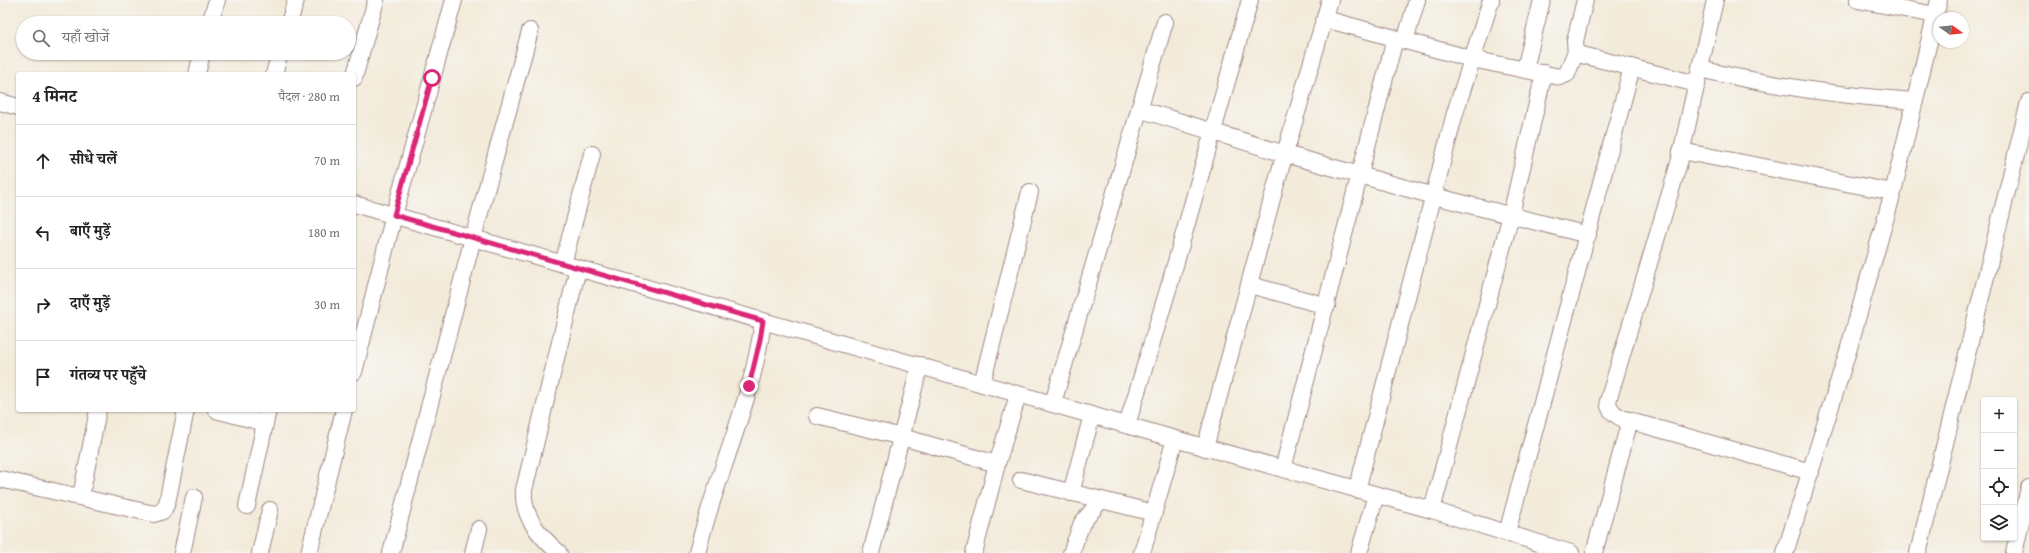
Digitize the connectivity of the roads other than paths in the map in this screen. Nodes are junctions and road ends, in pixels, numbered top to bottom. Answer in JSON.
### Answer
{"nodes":[{"id":1,"x":217,"y":0,"type":"edge"},
{"id":2,"x":296,"y":0,"type":"edge"},
{"id":3,"x":376,"y":0,"type":"edge"},
{"id":4,"x":454,"y":0,"type":"edge"},
{"id":5,"x":1250,"y":0,"type":"edge"},
{"id":6,"x":1330,"y":0,"type":"edge"},
{"id":7,"x":1417,"y":0,"type":"edge"},
{"id":8,"x":1492,"y":0,"type":"edge"},
{"id":9,"x":1542,"y":0,"type":"edge"},
{"id":10,"x":1585,"y":0,"type":"edge"},
{"id":11,"x":1715,"y":0,"type":"edge"},
{"id":12,"x":1858,"y":0,"type":"edge"},
{"id":13,"x":1937,"y":7,"type":"edge"},
{"id":14,"x":212,"y":16,"type":"edge"},
{"id":15,"x":291,"y":16,"type":"edge"},
{"id":16,"x":1325,"y":19,"type":"junction"},
{"id":17,"x":1165,"y":22,"type":"dead end"},
{"id":18,"x":530,"y":31,"type":"dead end"},
{"id":19,"x":1400,"y":40,"type":"junction"},
{"id":20,"x":1576,"y":54,"type":"junction"},
{"id":21,"x":1472,"y":59,"type":"junction"},
{"id":22,"x":200,"y":60,"type":"edge"},
{"id":23,"x":278,"y":60,"type":"edge"},
{"id":24,"x":1632,"y":67,"type":"junction"},
{"id":25,"x":1525,"y":69,"type":"junction"},
{"id":26,"x":197,"y":72,"type":"edge"},
{"id":27,"x":275,"y":72,"type":"edge"},
{"id":28,"x":356,"y":72,"type":"edge"},
{"id":29,"x":1544,"y":73,"type":"junction"},
{"id":30,"x":1699,"y":77,"type":"junction"},
{"id":31,"x":1915,"y":101,"type":"junction"},
{"id":32,"x":0,"y":102,"type":"edge"},
{"id":33,"x":2029,"y":102,"type":"edge"},
{"id":34,"x":16,"y":106,"type":"edge"},
{"id":35,"x":1139,"y":109,"type":"junction"},
{"id":36,"x":1213,"y":133,"type":"junction"},
{"id":37,"x":1681,"y":151,"type":"junction"},
{"id":38,"x":592,"y":154,"type":"dead end"},
{"id":39,"x":1285,"y":154,"type":"junction"},
{"id":40,"x":1360,"y":174,"type":"junction"},
{"id":41,"x":1030,"y":192,"type":"dead end"},
{"id":42,"x":1893,"y":192,"type":"junction"},
{"id":43,"x":1434,"y":196,"type":"junction"},
{"id":44,"x":356,"y":205,"type":"edge"},
{"id":45,"x":1511,"y":214,"type":"junction"},
{"id":46,"x":394,"y":215,"type":"junction"},
{"id":47,"x":1588,"y":235,"type":"junction"},
{"id":48,"x":473,"y":238,"type":"junction"},
{"id":49,"x":571,"y":266,"type":"junction"},
{"id":50,"x":1250,"y":285,"type":"junction"},
{"id":51,"x":1327,"y":306,"type":"junction"},
{"id":52,"x":763,"y":321,"type":"junction"},
{"id":53,"x":356,"y":364,"type":"edge"},
{"id":54,"x":920,"y":365,"type":"junction"},
{"id":55,"x":982,"y":384,"type":"junction"},
{"id":56,"x":1018,"y":394,"type":"junction"},
{"id":57,"x":1053,"y":403,"type":"junction"},
{"id":58,"x":98,"y":412,"type":"edge"},
{"id":59,"x":186,"y":412,"type":"edge"},
{"id":60,"x":233,"y":412,"type":"edge"},
{"id":61,"x":344,"y":412,"type":"edge"},
{"id":62,"x":1092,"y":415,"type":"junction"},
{"id":63,"x":267,"y":416,"type":"edge"},
{"id":64,"x":817,"y":416,"type":"dead end"},
{"id":65,"x":1630,"y":420,"type":"junction"},
{"id":66,"x":1127,"y":425,"type":"junction"},
{"id":67,"x":902,"y":437,"type":"junction"},
{"id":68,"x":1175,"y":439,"type":"junction"},
{"id":69,"x":1206,"y":448,"type":"junction"},
{"id":70,"x":997,"y":464,"type":"junction"},
{"id":71,"x":1283,"y":469,"type":"junction"},
{"id":72,"x":1811,"y":472,"type":"junction"},
{"id":73,"x":0,"y":479,"type":"edge"},
{"id":74,"x":1021,"y":480,"type":"dead end"},
{"id":75,"x":2029,"y":488,"type":"edge"},
{"id":76,"x":1357,"y":490,"type":"junction"},
{"id":77,"x":1071,"y":492,"type":"junction"},
{"id":78,"x":1376,"y":495,"type":"junction"},
{"id":79,"x":81,"y":496,"type":"junction"},
{"id":80,"x":194,"y":497,"type":"dead end"},
{"id":81,"x":1101,"y":500,"type":"junction"},
{"id":82,"x":247,"y":506,"type":"dead end"},
{"id":83,"x":270,"y":510,"type":"dead end"},
{"id":84,"x":1432,"y":510,"type":"junction"},
{"id":85,"x":1154,"y":513,"type":"junction"},
{"id":86,"x":479,"y":529,"type":"dead end"},
{"id":87,"x":1507,"y":533,"type":"junction"},
{"id":88,"x":556,"y":552,"type":"edge"},
{"id":89,"x":182,"y":553,"type":"edge"},
{"id":90,"x":260,"y":553,"type":"edge"},
{"id":91,"x":309,"y":553,"type":"edge"},
{"id":92,"x":391,"y":553,"type":"edge"},
{"id":93,"x":473,"y":553,"type":"edge"},
{"id":94,"x":698,"y":553,"type":"edge"},
{"id":95,"x":871,"y":553,"type":"edge"},
{"id":96,"x":974,"y":553,"type":"edge"},
{"id":97,"x":1071,"y":553,"type":"edge"},
{"id":98,"x":1142,"y":553,"type":"edge"},
{"id":99,"x":1359,"y":553,"type":"edge"},
{"id":100,"x":1571,"y":553,"type":"edge"},
{"id":101,"x":1594,"y":553,"type":"edge"},
{"id":102,"x":1785,"y":553,"type":"edge"},
{"id":103,"x":1918,"y":553,"type":"edge"},
{"id":104,"x":2014,"y":553,"type":"edge"}],
"edges":[{"from":1,"to":14,"type":"street"},
{"from":2,"to":15,"type":"street"},
{"from":3,"to":28,"type":"street"},
{"from":4,"to":46,"type":"street"},
{"from":5,"to":36,"type":"street"},
{"from":6,"to":16,"type":"street"},
{"from":7,"to":19,"type":"street"},
{"from":8,"to":21,"type":"street"},
{"from":9,"to":25,"type":"street"},
{"from":10,"to":20,"type":"street"},
{"from":11,"to":30,"type":"street"},
{"from":12,"to":13,"type":"street"},
{"from":13,"to":31,"type":"street"},
{"from":16,"to":19,"type":"street"},
{"from":16,"to":39,"type":"street"},
{"from":17,"to":35,"type":"street"},
{"from":18,"to":48,"type":"street"},
{"from":19,"to":21,"type":"street"},
{"from":19,"to":40,"type":"street"},
{"from":20,"to":24,"type":"street"},
{"from":20,"to":29,"type":"street"},
{"from":21,"to":25,"type":"street"},
{"from":21,"to":43,"type":"street"},
{"from":22,"to":26,"type":"street"},
{"from":23,"to":27,"type":"street"},
{"from":24,"to":30,"type":"street"},
{"from":24,"to":47,"type":"street"},
{"from":25,"to":29,"type":"street"},
{"from":29,"to":45,"type":"street"},
{"from":30,"to":31,"type":"street"},
{"from":30,"to":37,"type":"street"},
{"from":31,"to":42,"type":"street"},
{"from":32,"to":34,"type":"street"},
{"from":33,"to":103,"type":"street"},
{"from":35,"to":36,"type":"street"},
{"from":35,"to":57,"type":"street"},
{"from":36,"to":39,"type":"street"},
{"from":36,"to":66,"type":"street"},
{"from":37,"to":42,"type":"street"},
{"from":37,"to":65,"type":"street"},
{"from":38,"to":49,"type":"street"},
{"from":39,"to":40,"type":"street"},
{"from":39,"to":50,"type":"street"},
{"from":40,"to":43,"type":"street"},
{"from":40,"to":51,"type":"street"},
{"from":41,"to":55,"type":"street"},
{"from":42,"to":72,"type":"street"},
{"from":43,"to":45,"type":"street"},
{"from":43,"to":76,"type":"street"},
{"from":44,"to":46,"type":"street"},
{"from":45,"to":47,"type":"street"},
{"from":45,"to":84,"type":"street"},
{"from":46,"to":48,"type":"street"},
{"from":46,"to":53,"type":"street"},
{"from":47,"to":87,"type":"street"},
{"from":48,"to":49,"type":"street"},
{"from":48,"to":92,"type":"street"},
{"from":49,"to":52,"type":"street"},
{"from":49,"to":88,"type":"street"},
{"from":50,"to":51,"type":"street"},
{"from":50,"to":69,"type":"street"},
{"from":51,"to":71,"type":"street"},
{"from":52,"to":54,"type":"street"},
{"from":52,"to":94,"type":"street"},
{"from":54,"to":55,"type":"street"},
{"from":54,"to":67,"type":"street"},
{"from":55,"to":56,"type":"street"},
{"from":56,"to":57,"type":"street"},
{"from":56,"to":70,"type":"street"},
{"from":57,"to":62,"type":"street"},
{"from":58,"to":79,"type":"street"},
{"from":59,"to":79,"type":"street"},
{"from":60,"to":63,"type":"street"},
{"from":61,"to":91,"type":"street"},
{"from":62,"to":66,"type":"street"},
{"from":62,"to":77,"type":"street"},
{"from":63,"to":82,"type":"street"},
{"from":64,"to":67,"type":"street"},
{"from":65,"to":72,"type":"street"},
{"from":65,"to":101,"type":"street"},
{"from":66,"to":68,"type":"street"},
{"from":67,"to":70,"type":"street"},
{"from":67,"to":95,"type":"street"},
{"from":68,"to":69,"type":"street"},
{"from":68,"to":85,"type":"street"},
{"from":69,"to":71,"type":"street"},
{"from":70,"to":96,"type":"street"},
{"from":71,"to":76,"type":"street"},
{"from":72,"to":102,"type":"street"},
{"from":73,"to":79,"type":"street"},
{"from":74,"to":77,"type":"street"},
{"from":75,"to":104,"type":"street"},
{"from":76,"to":78,"type":"street"},
{"from":77,"to":81,"type":"street"},
{"from":78,"to":84,"type":"street"},
{"from":78,"to":99,"type":"street"},
{"from":80,"to":89,"type":"street"},
{"from":81,"to":85,"type":"street"},
{"from":81,"to":97,"type":"street"},
{"from":83,"to":90,"type":"street"},
{"from":84,"to":87,"type":"street"},
{"from":85,"to":98,"type":"street"},
{"from":86,"to":93,"type":"street"},
{"from":87,"to":100,"type":"street"}]}
